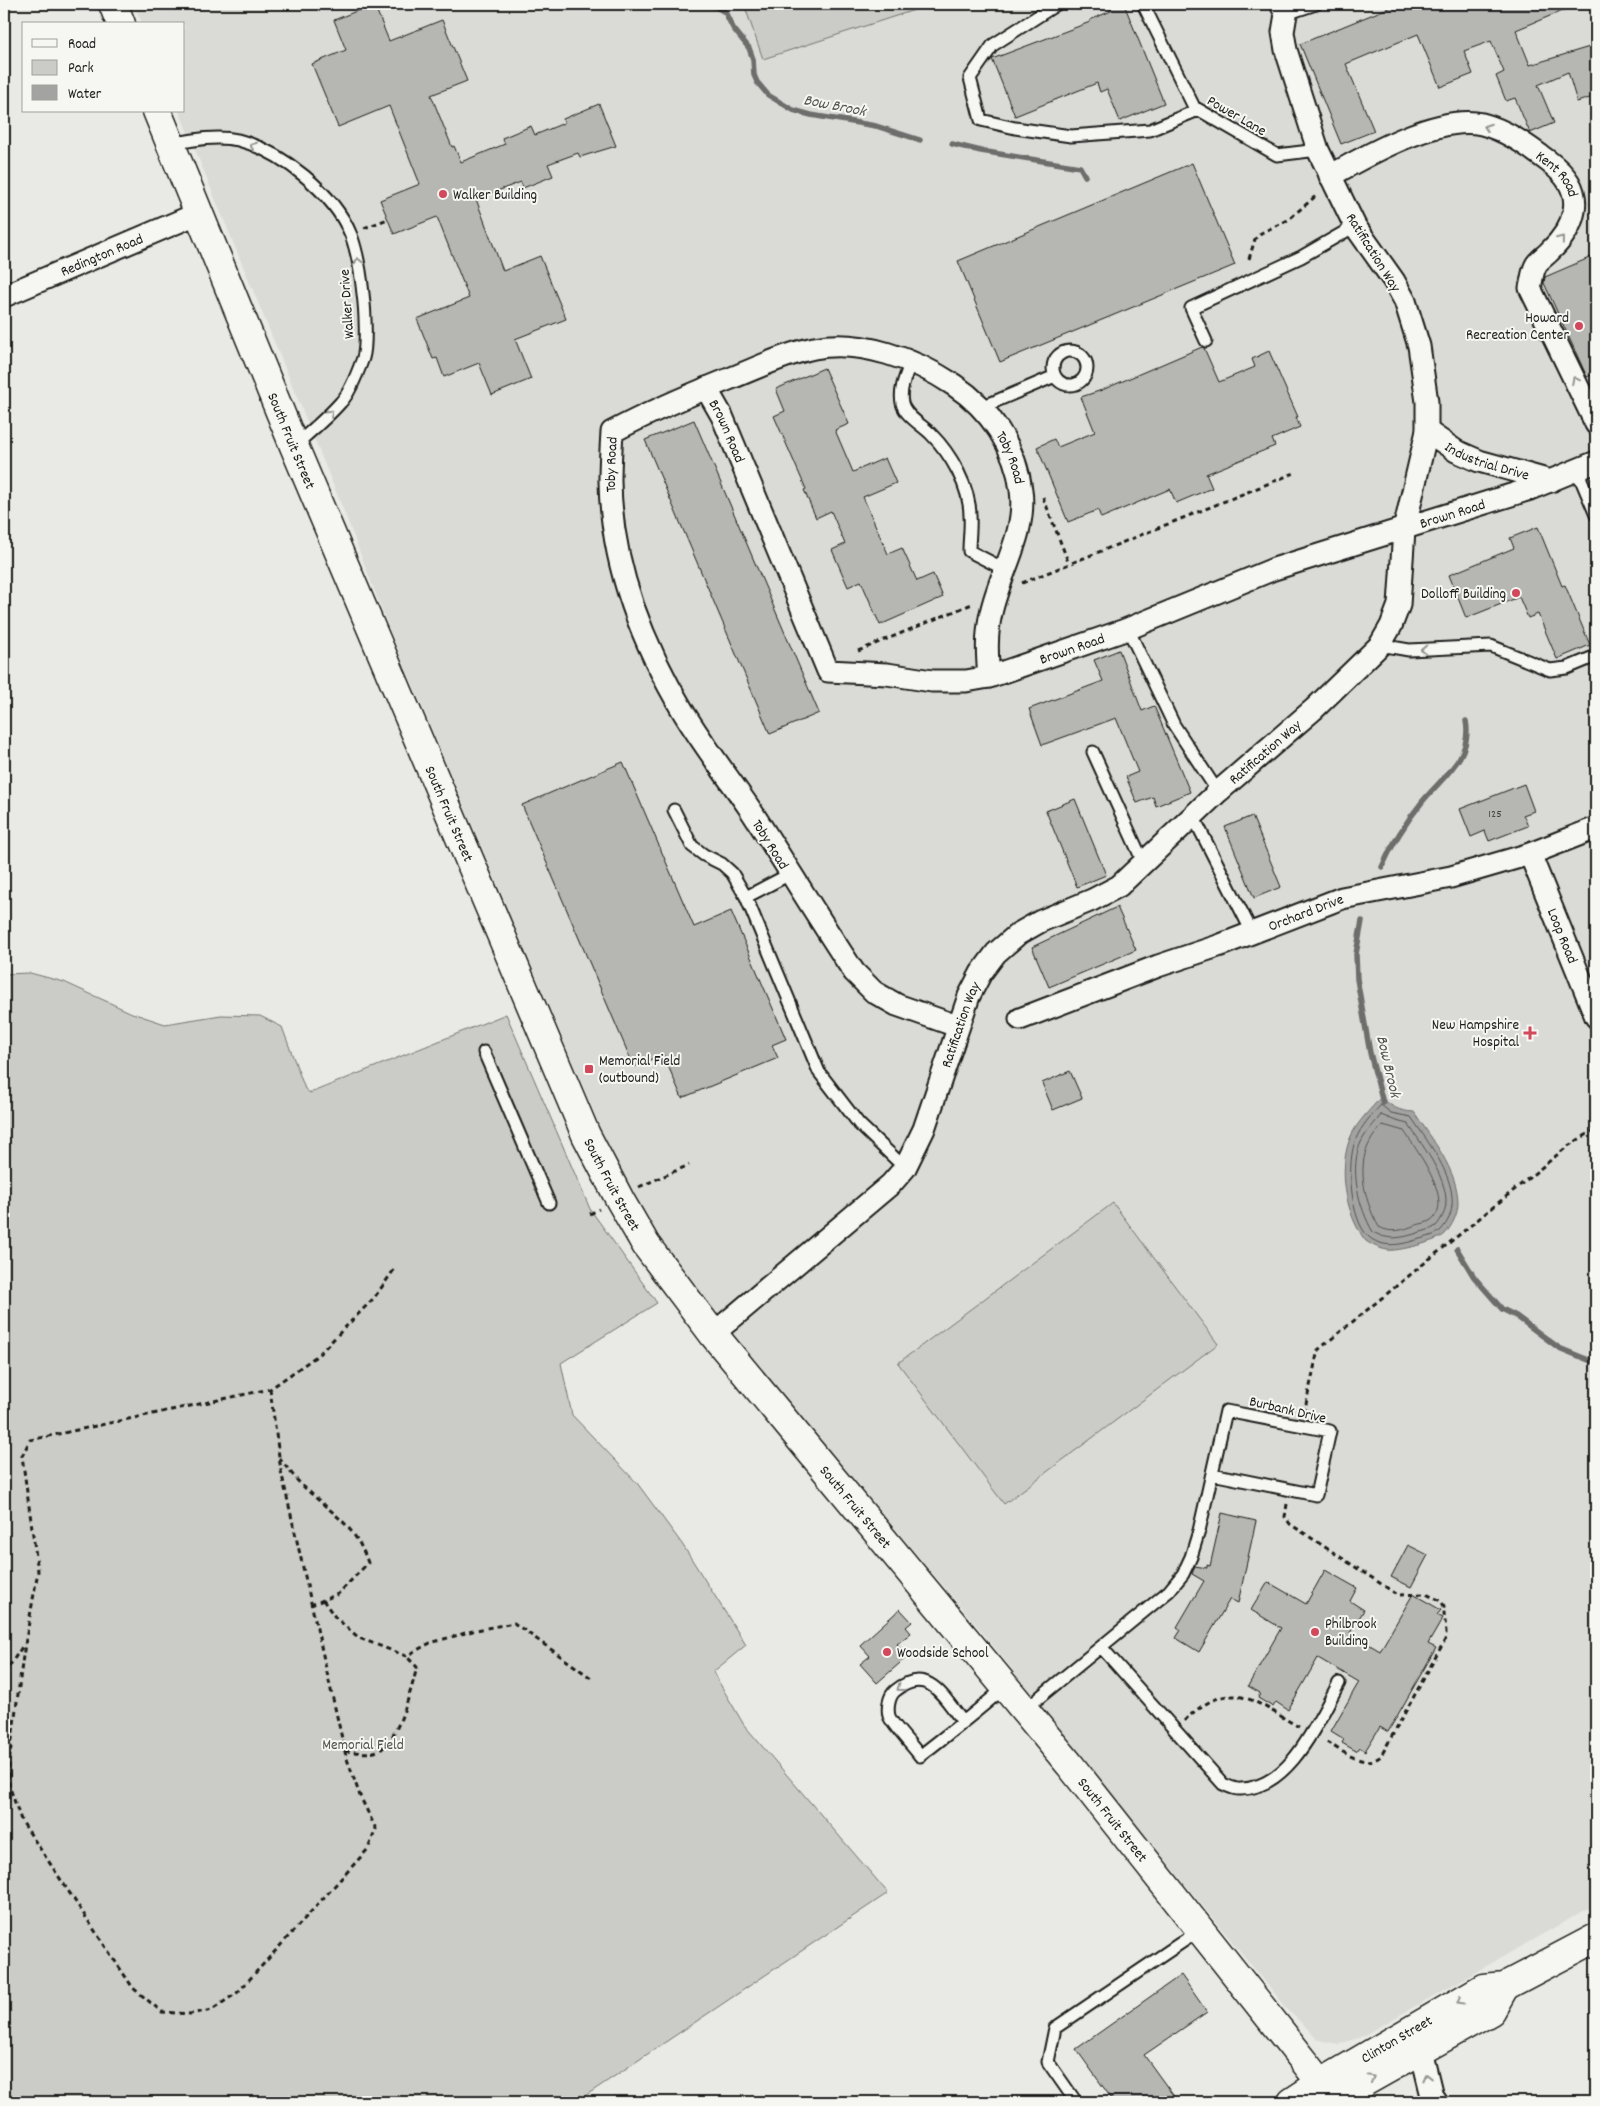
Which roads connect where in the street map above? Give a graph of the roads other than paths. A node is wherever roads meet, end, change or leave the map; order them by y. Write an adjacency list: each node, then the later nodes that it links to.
1 (113, 4): 6 (street)
2 (1057, 4): 7 (lane)
3 (1143, 4): 7 (lane, Power Lane)
4 (1316, 4): 5 (lane)
5 (1284, 9): 10 (street, Ratification Way)
6 (120, 22)
7 (1198, 110): 10 (lane, Power Lane)
8 (157, 112): 9 (street, South Fruit Street)
9 (171, 144): 12 (street, South Fruit Street); 22 (lane, Walker Drive, one-way to 9)
10 (1318, 150): 11 (street, Ratification Way)
11 (1330, 176): 13 (street, Ratification Way); 20 (street, Kent Road, one-way to 11)
12 (199, 213): 14 (street, Redington Road); 22 (street, South Fruit Street)
13 (1355, 226): 15 (lane); 21 (street, Ratification Way)
14 (4, 296)
15 (1206, 341)
16 (911, 362): 18 (street, Toby Road); 19 (street, Toby Road); 27 (lane)
17 (1055, 376): 19 (lane)
18 (706, 388): 31 (street, Brown Road); 39 (street, Toby Road)
19 (982, 407): 27 (street, Toby Road)
20 (1596, 424)
21 (1427, 431): 24 (street, Industrial Drive); 26 (street, Ratification Way)
22 (294, 446): 48 (street, South Fruit Street)
23 (1587, 466): 24 (street, Brown Road); 25 (lane)
24 (1552, 481): 26 (street, Brown Road)
25 (1596, 515)
26 (1404, 530): 28 (street, Brown Road); 29 (street, Ratification Way)
27 (1011, 578): 31 (street, Toby Road)
28 (1128, 629): 31 (street, Brown Road); 33 (lane)
29 (1380, 645): 30 (lane, one-way to 29); 33 (street, Ratification Way)
30 (1596, 656)
31 (989, 677)
32 (1093, 752): 38 (lane)
33 (1218, 792): 35 (street, Ratification Way)
34 (674, 810): 40 (lane)
35 (1193, 816): 38 (street, Ratification Way); 41 (lane)
36 (1596, 828): 37 (street, Orchard Drive)
37 (1530, 854): 41 (street, Orchard Drive); 42 (street, Loop Road)
38 (1144, 864): 44 (street, Ratification Way)
39 (790, 874): 40 (lane); 44 (street, Toby Road)
40 (746, 897): 46 (lane)
41 (1252, 932): 43 (street, Orchard Drive)
42 (1596, 1016)
43 (1020, 1018)
44 (957, 1026): 46 (street, Ratification Way)
45 (484, 1052): 47 (lane)
46 (905, 1168): 48 (street, Ratification Way)
47 (549, 1203)
48 (713, 1334): 52 (street, South Fruit Street)
49 (1212, 1474): 49 (lane, Burbank Drive); 50 (lane, Burbank Drive)
50 (1102, 1648): 51 (lane); 53 (lane, Burbank Drive)
51 (1339, 1683)
52 (1005, 1687): 53 (street, South Fruit Street); 54 (lane)
53 (1024, 1710): 55 (street, South Fruit Street)
54 (963, 1722): 54 (lane, one-way to 54)
55 (1200, 1930): 59 (street, South Fruit Street); 60 (lane)
56 (1596, 1938): 57 (street, Clinton Street)
57 (1505, 1986): 58 (street, Clinton Street); 59 (street, Clinton Street, one-way to 59)
58 (1421, 2051): 59 (street, Clinton Street, one-way to 58); 62 (street, one-way to 58)
59 (1328, 2094): 61 (street, Clinton Street)
60 (1076, 2102)
61 (1292, 2102)
62 (1436, 2102)

